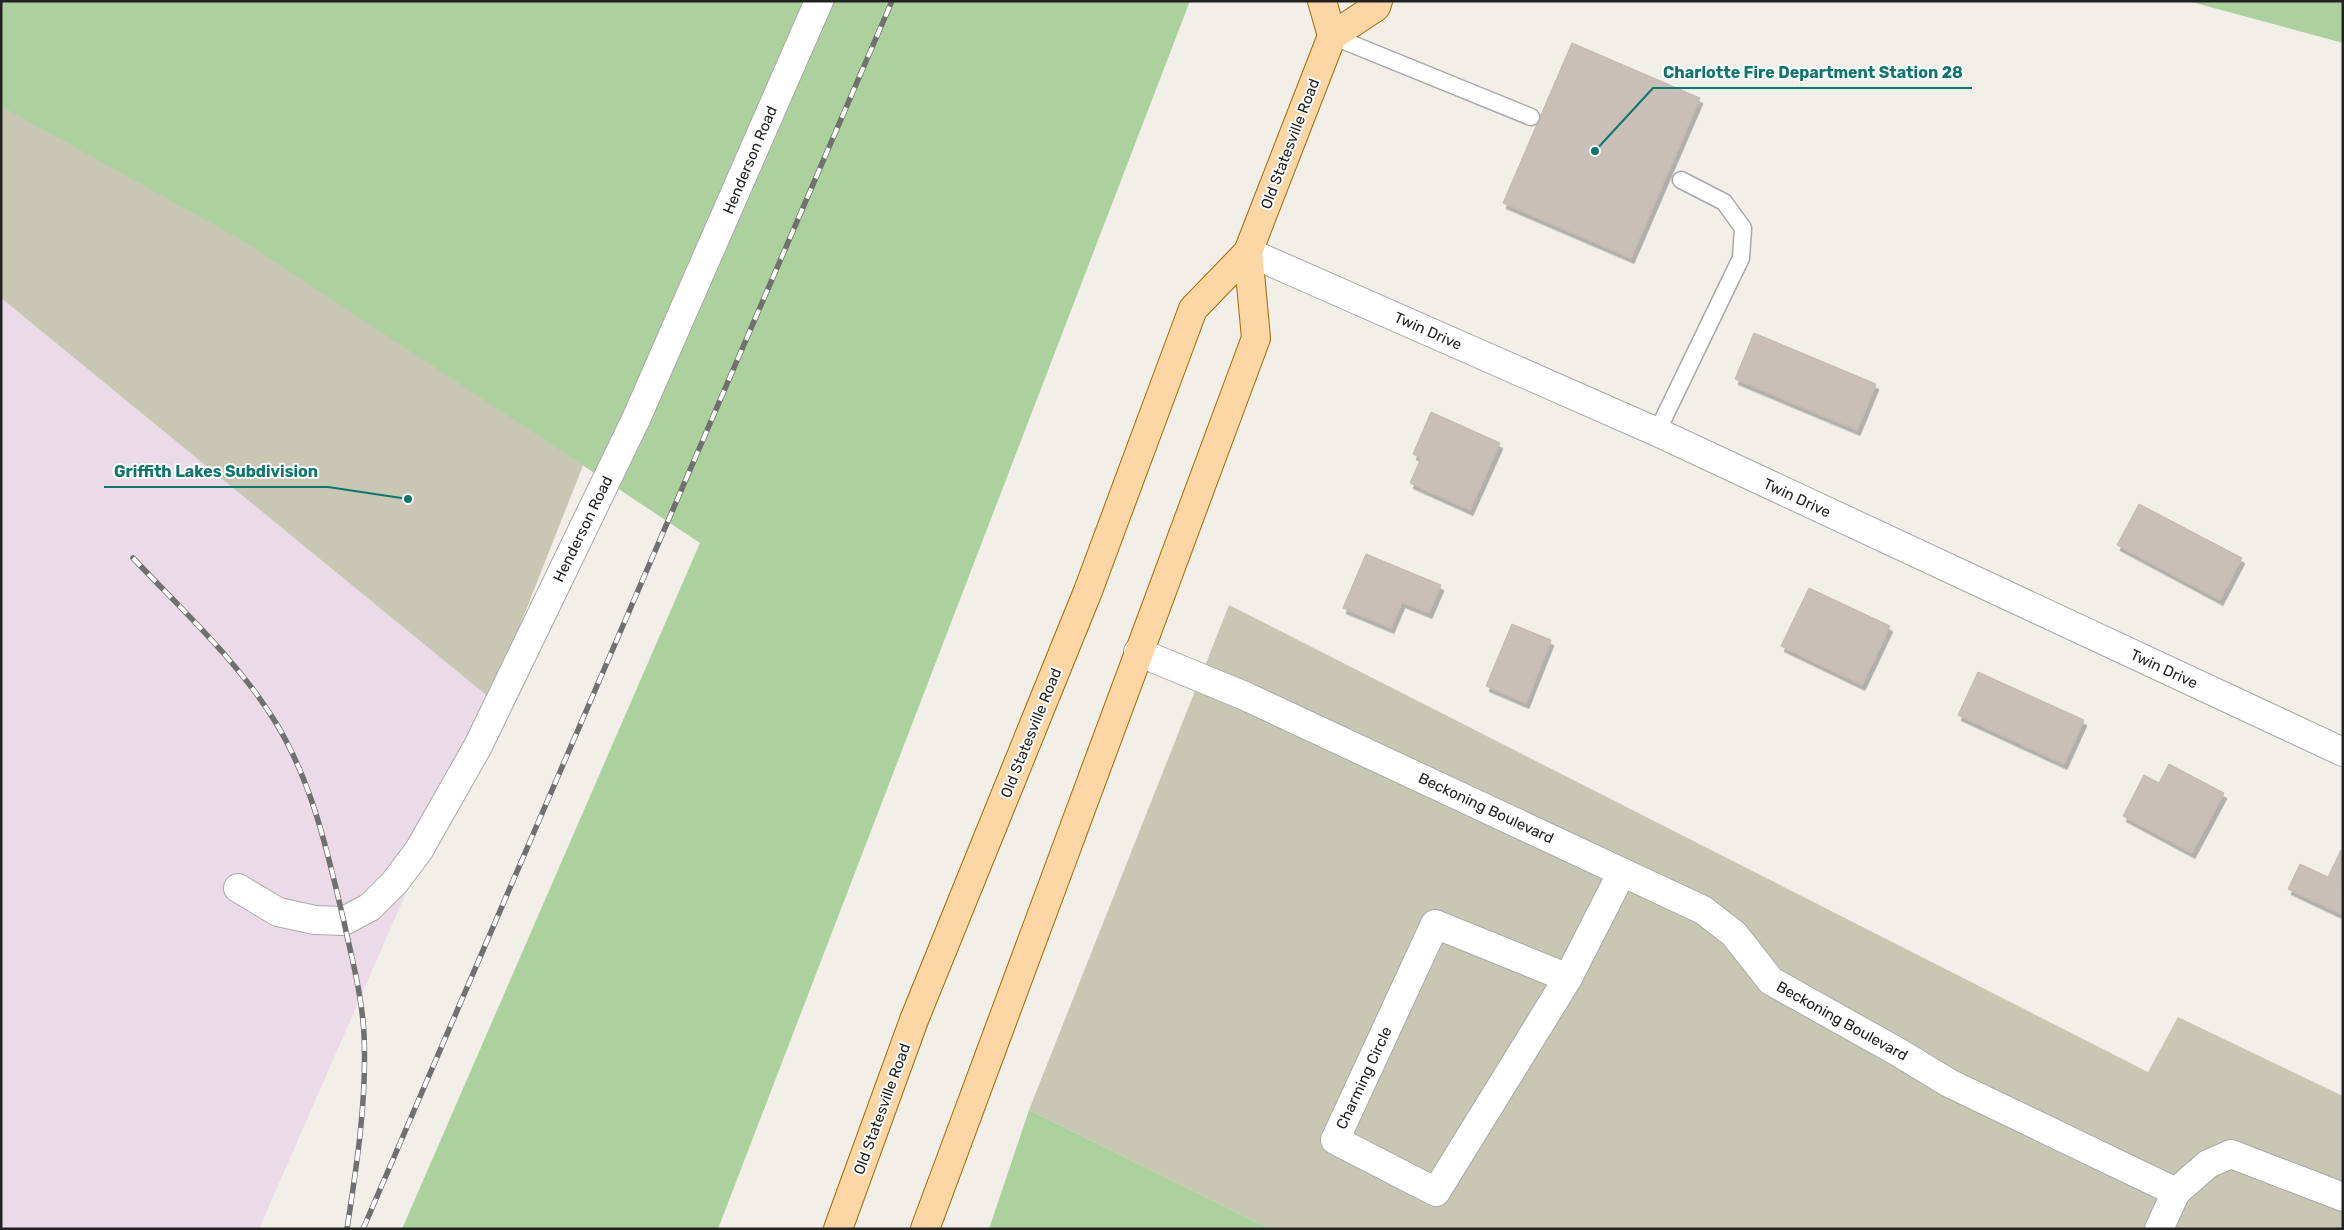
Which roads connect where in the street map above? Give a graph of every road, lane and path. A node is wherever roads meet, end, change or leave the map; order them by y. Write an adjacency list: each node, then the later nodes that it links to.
1 (820, 1): 12 (street, Henderson Road)
2 (1322, 1): 4 (main road)
3 (1378, 1): 4 (main road)
4 (1332, 36): 5 (lane); 7 (main road, Old Statesville Road)
5 (1531, 117)
6 (1681, 180): 8 (lane)
7 (1248, 252): 8 (street, Twin Drive); 9 (main road, Old Statesville Road); 16 (main road, Old Statesville Road)
8 (1657, 432): 10 (street, Twin Drive)
9 (1138, 652): 11 (street, Beckoning Boulevard); 17 (main road, Old Statesville Road)
10 (2343, 752)
11 (1622, 872): 13 (street, Charming Circle); 14 (street, Beckoning Boulevard)
12 (238, 888)
13 (1568, 978): 13 (street, Charming Circle)
14 (2176, 1192): 15 (street); 18 (street)
15 (2343, 1196)
16 (838, 1229)
17 (925, 1229)
18 (2159, 1229)

